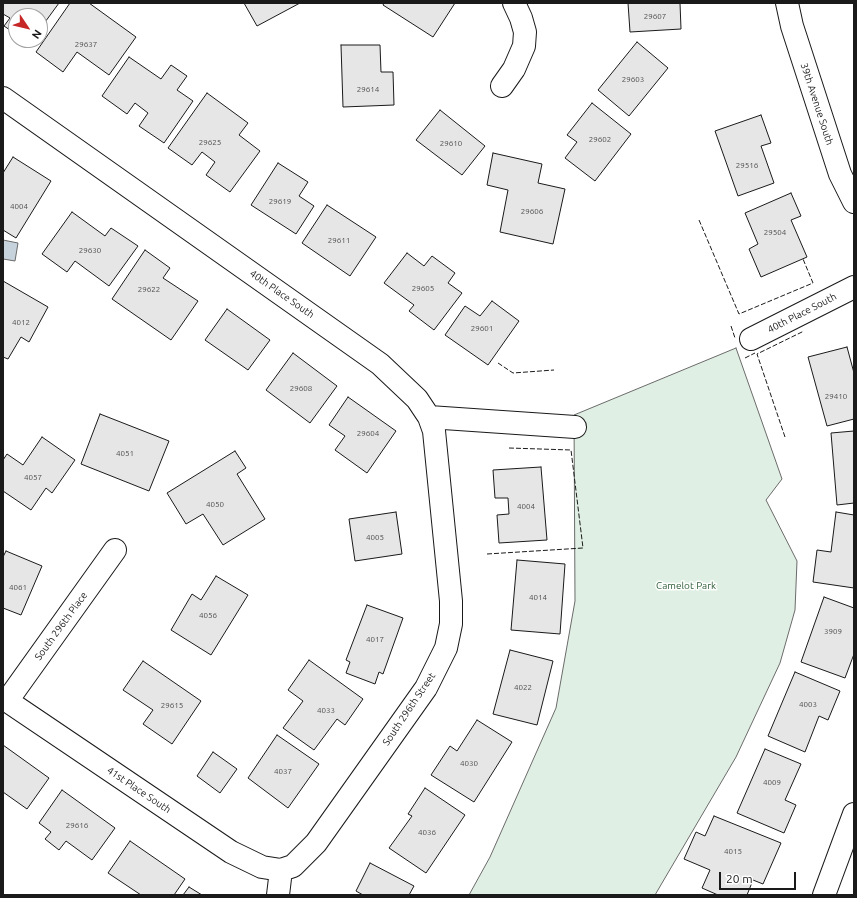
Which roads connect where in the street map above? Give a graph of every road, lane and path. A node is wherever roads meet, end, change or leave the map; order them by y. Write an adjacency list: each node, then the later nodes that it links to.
1 (514, 3): 3 (street)
2 (787, 3): 5 (street, 39th Avenue South)
3 (502, 86)
4 (3, 98): 8 (street, 40th Place South)
5 (854, 202)
6 (854, 287): 7 (street, 40th Place South)
7 (751, 339)
8 (429, 417): 9 (street); 13 (street, South 296th Street)
9 (575, 427)
10 (116, 550): 11 (street, South 296th Place)
11 (5, 699): 13 (street, 41st Place South)
12 (854, 814): 15 (street)
13 (281, 870): 14 (street)
14 (278, 895)
15 (824, 895)

